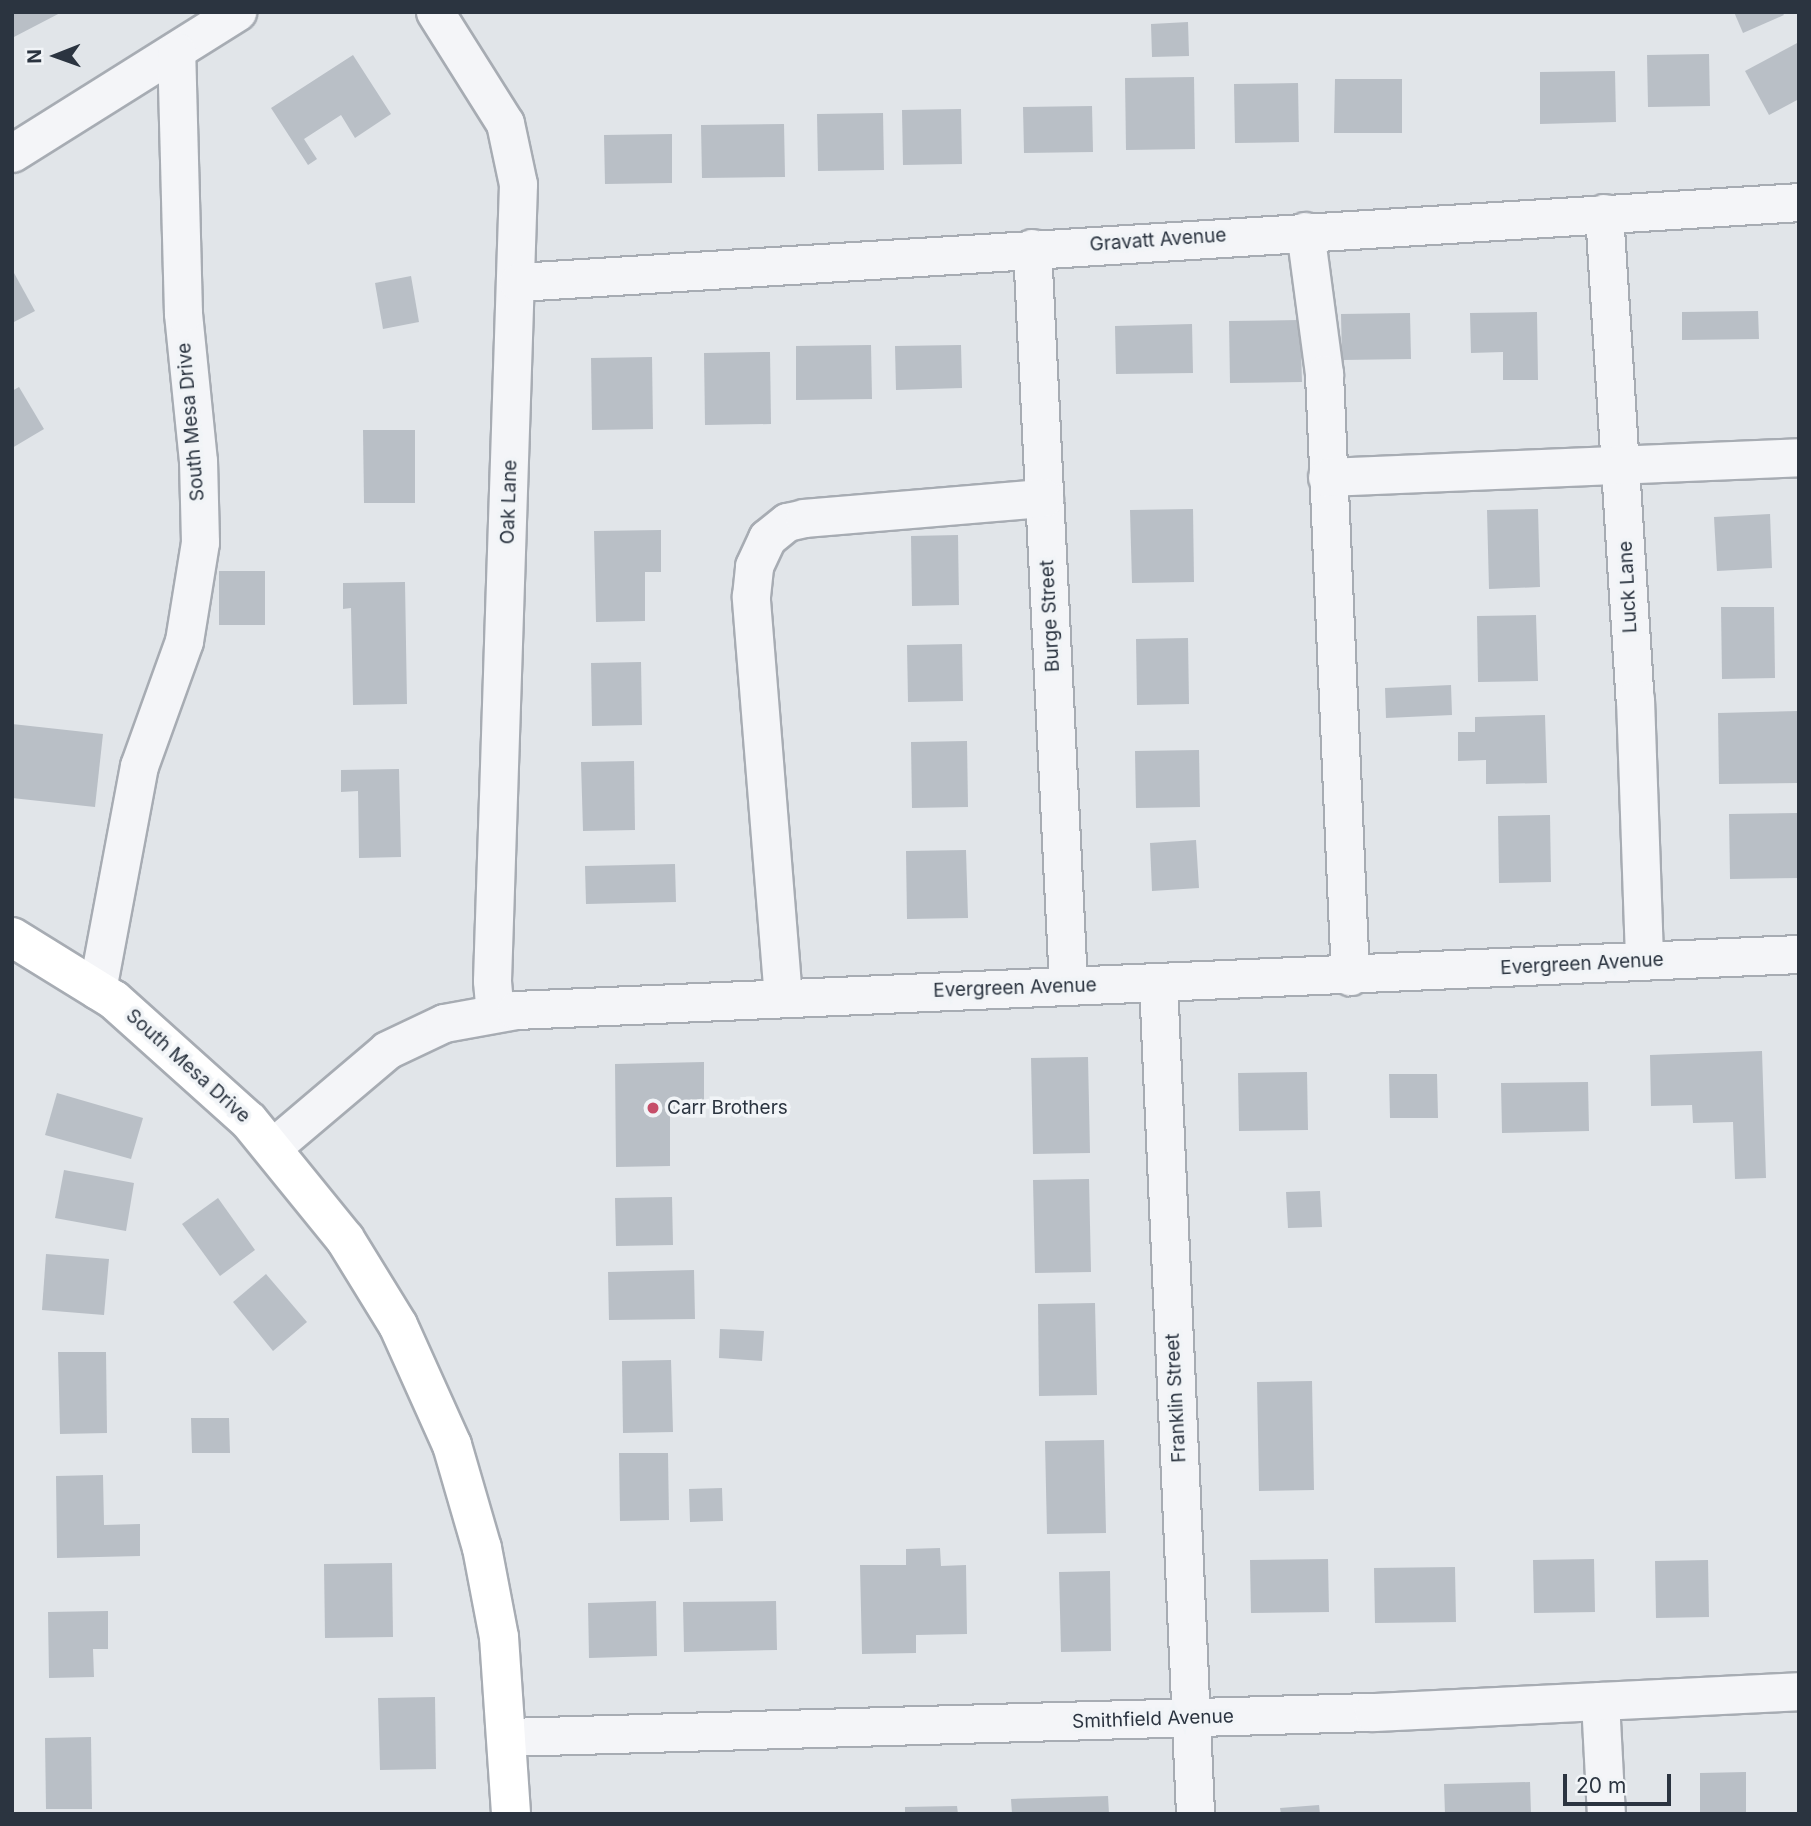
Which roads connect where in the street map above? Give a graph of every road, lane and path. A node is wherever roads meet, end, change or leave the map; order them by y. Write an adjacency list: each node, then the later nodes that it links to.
1 (237, 12): 3 (street)
2 (435, 12): 9 (street, Oak Lane)
3 (176, 51): 4 (street); 20 (street, South Mesa Drive)
4 (12, 153)
5 (1799, 202): 6 (street, Gravatt Avenue)
6 (1604, 213): 7 (street, Gravatt Avenue); 11 (street, Luck Lane)
7 (1305, 230): 8 (street, Gravatt Avenue); 12 (street)
8 (1032, 248): 9 (street, Gravatt Avenue); 13 (street, Burge Street)
9 (517, 282): 22 (street, Oak Lane)
10 (1799, 457): 11 (street)
11 (1620, 461): 12 (street); 16 (street, Luck Lane)
12 (1327, 477): 17 (street)
13 (1044, 498): 19 (street, Burge Street); 21 (street)
14 (16, 949): 20 (main road, South Mesa Drive)
15 (1799, 954): 16 (street, Evergreen Avenue)
16 (1644, 961): 17 (street, Evergreen Avenue)
17 (1350, 976): 18 (street, Evergreen Avenue)
18 (1158, 982): 19 (street, Evergreen Avenue); 26 (street, Franklin Street)
19 (1068, 985): 21 (street, Evergreen Avenue)
20 (97, 990): 23 (main road, South Mesa Drive)
21 (783, 998): 22 (street, Evergreen Avenue)
22 (495, 1013): 23 (street, Evergreen Avenue)
23 (274, 1146): 27 (main road, South Mesa Drive)
24 (1799, 1691): 25 (street, Smithfield Avenue)
25 (1600, 1701): 26 (street, Smithfield Avenue); 30 (street)
26 (1191, 1718): 27 (street, Smithfield Avenue); 29 (street, Franklin Street)
27 (508, 1737): 28 (main road, South Mesa Drive)
28 (511, 1814)
29 (1195, 1814)
30 (1606, 1814)

